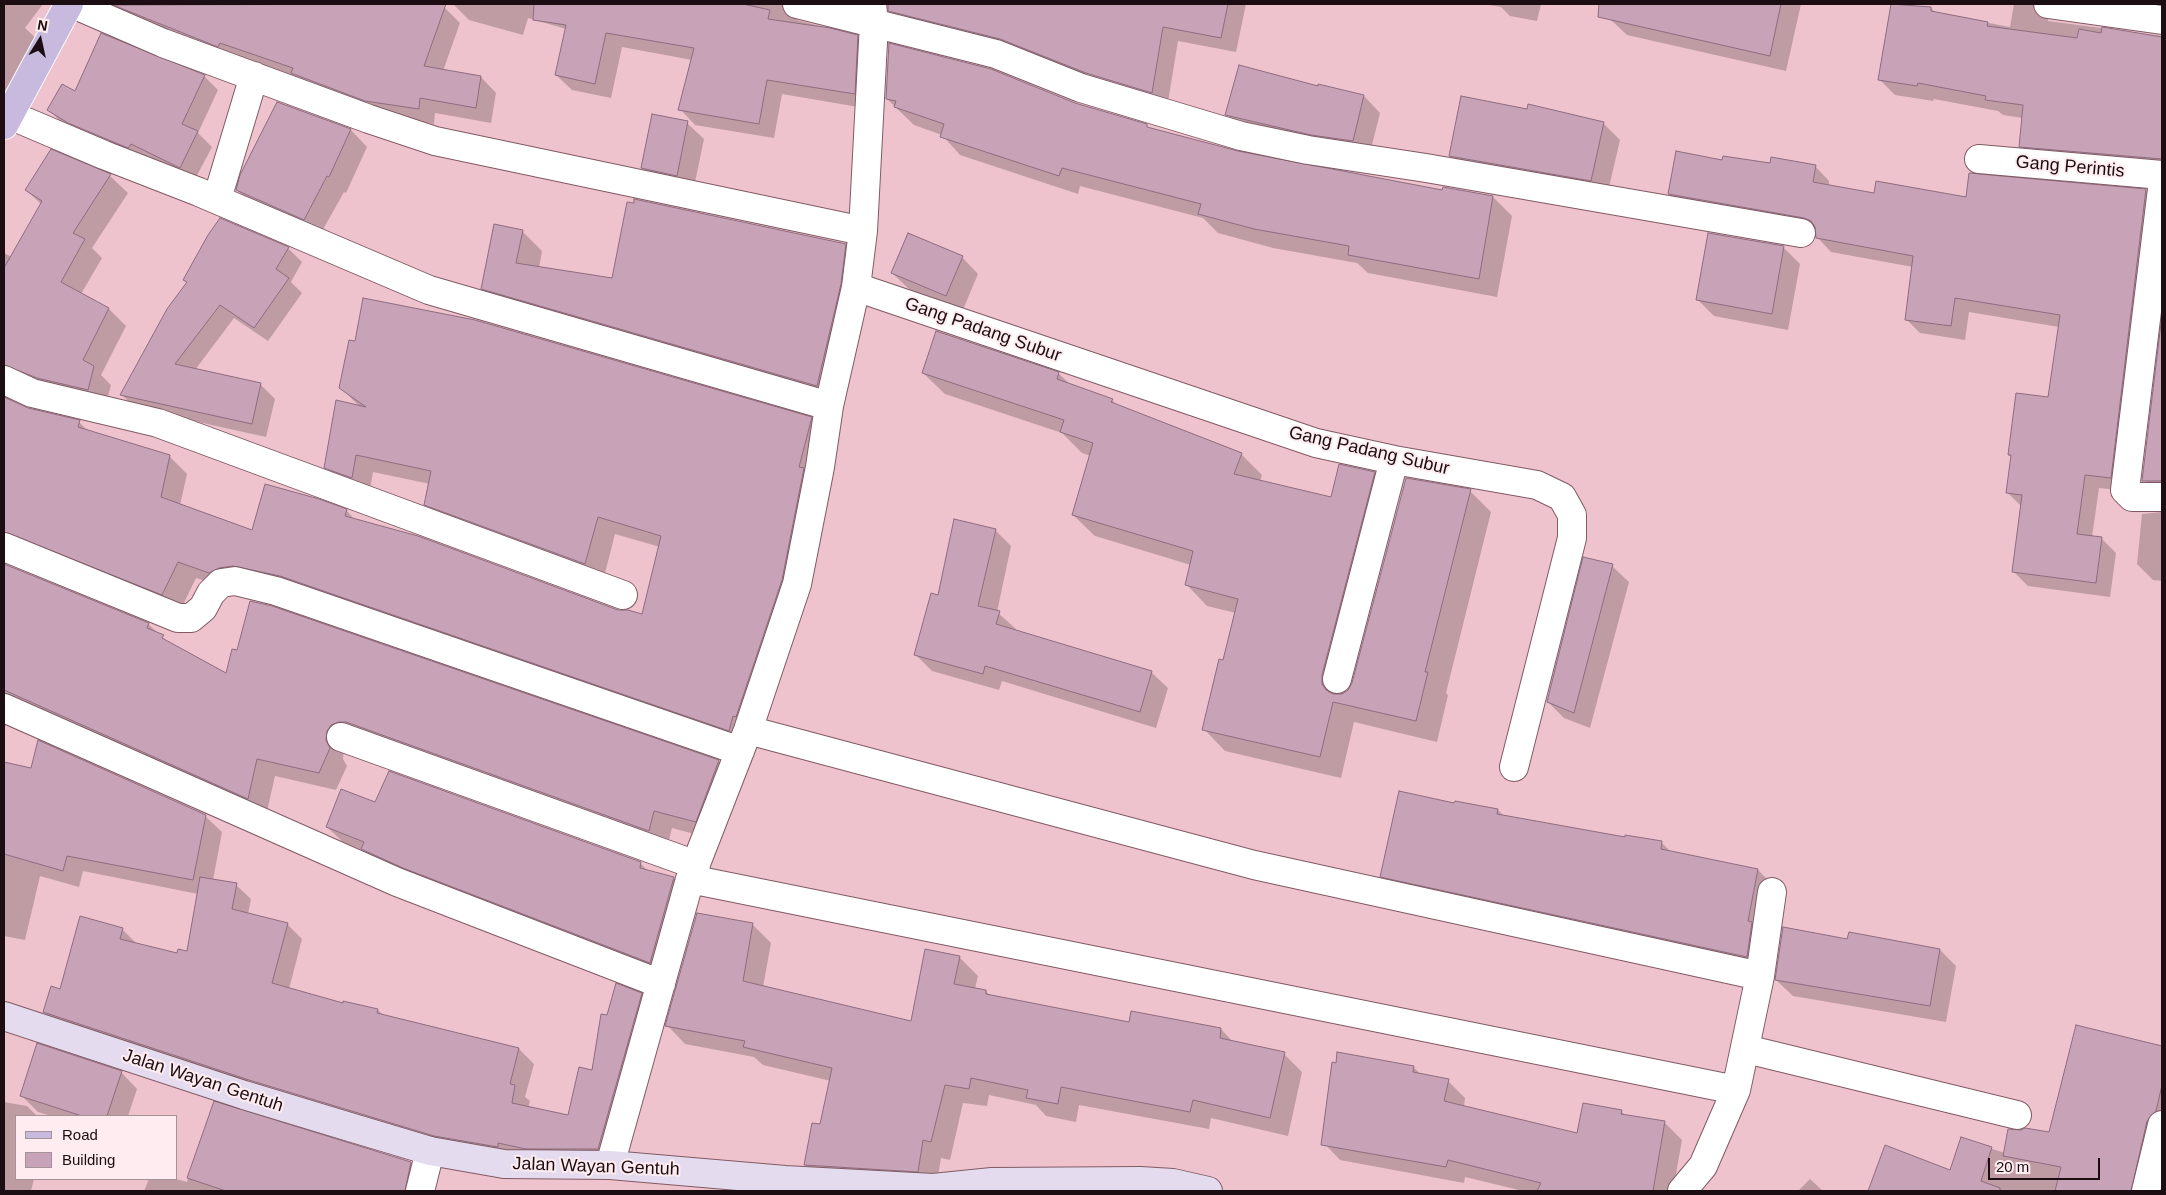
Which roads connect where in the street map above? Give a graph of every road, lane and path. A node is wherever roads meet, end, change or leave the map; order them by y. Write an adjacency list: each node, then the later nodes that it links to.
1 (69, 4): 8 (main road)
2 (73, 4): 7 (street)
3 (797, 4): 5 (street)
4 (2048, 4): 6 (street)
5 (873, 13): 13 (street); 14 (street)
6 (2162, 20)
7 (254, 76): 12 (street); 13 (street)
8 (7, 120): 12 (street)
9 (1979, 159): 10 (street, Gang Perintis)
10 (2162, 175)
11 (2162, 189): 19 (street)
12 (217, 199): 17 (street)
13 (863, 231): 15 (street)
14 (1801, 233)
15 (856, 287): 17 (street); 18 (street, Gang Padang Subur)
16 (4, 380): 21 (street)
17 (829, 406): 25 (street)
18 (1394, 460): 22 (street); 26 (street, Gang Padang Subur)
19 (2162, 497)
20 (4, 547): 25 (street)
21 (623, 595)
22 (1337, 679)
23 (4, 708): 30 (street)
24 (341, 737): 27 (street)
25 (744, 741): 27 (street); 29 (street)
26 (1514, 767)
27 (693, 872): 30 (street); 33 (street)
28 (1772, 892): 29 (street)
29 (1760, 976): 32 (street)
30 (661, 984): 37 (street)
31 (4, 1016): 36 (street, Jalan Wayan Gentuh)
32 (1746, 1049): 33 (street); 34 (street)
33 (1736, 1090): 41 (street)
34 (2017, 1115)
35 (2162, 1125): 42 (street)
36 (430, 1151): 37 (street, Jalan Wayan Gentuh); 39 (street)
37 (610, 1165): 38 (street, Jalan Wayan Gentuh)
38 (783, 1186): 40 (street, Jalan Wayan Gentuh)
39 (420, 1191)
40 (1208, 1191)
41 (1682, 1191)
42 (2146, 1191)

